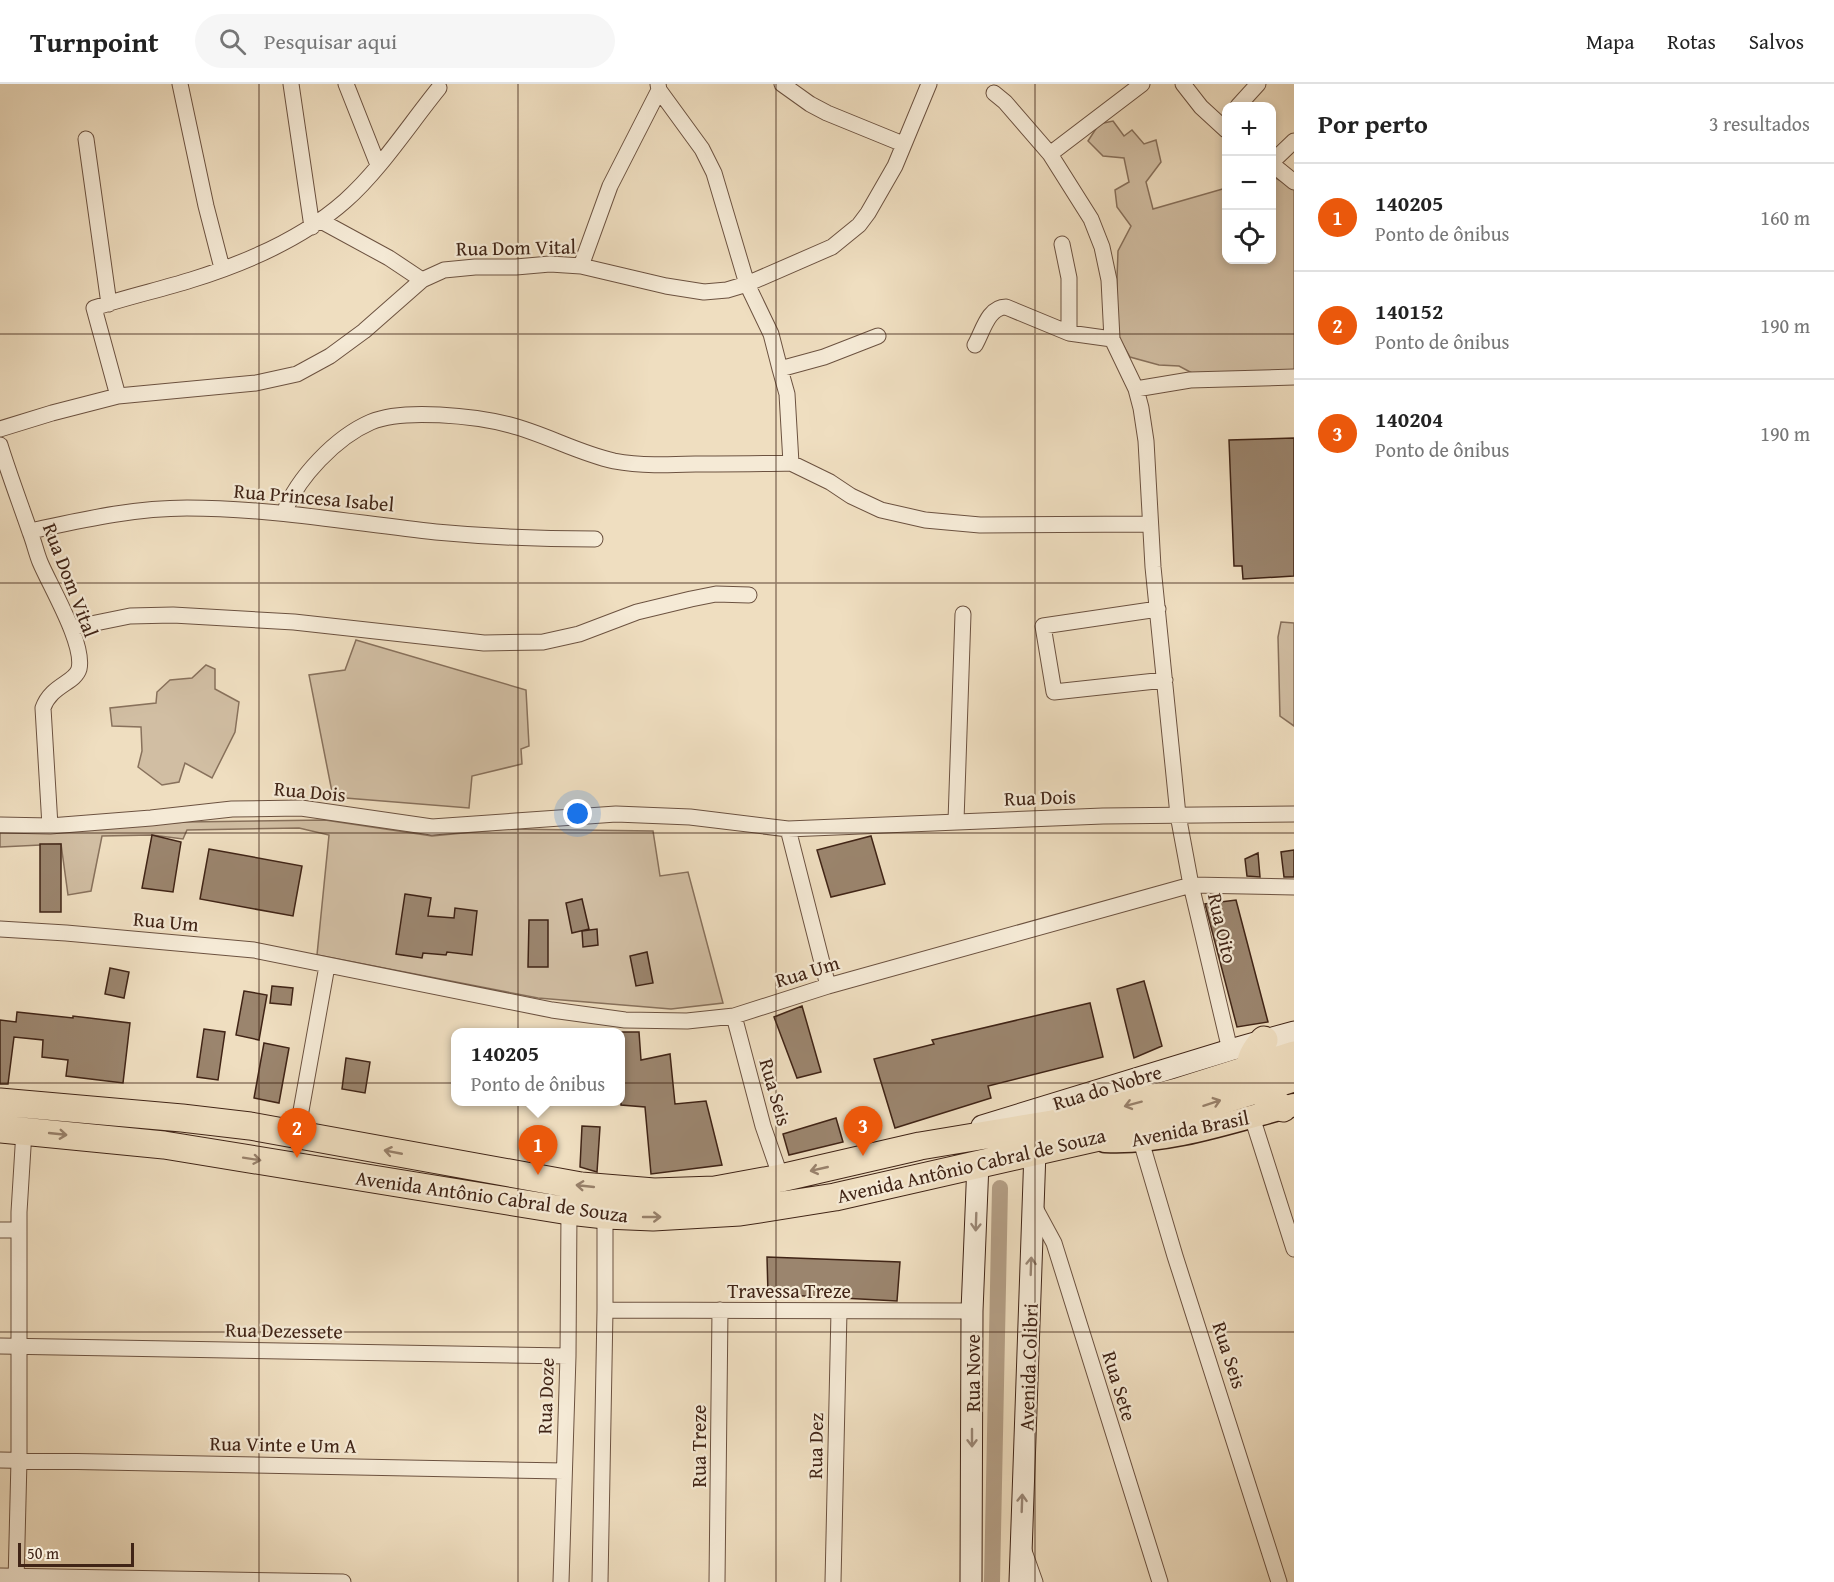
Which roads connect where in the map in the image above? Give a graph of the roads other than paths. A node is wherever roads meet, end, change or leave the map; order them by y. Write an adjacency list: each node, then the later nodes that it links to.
1 (180, 84): 25 (street)
2 (291, 84): 22 (street)
3 (346, 84): 19 (street)
4 (783, 84): 16 (street)
5 (929, 84): 16 (street, Rua Dom Vital)
6 (1142, 84): 17 (street)
7 (1183, 84): 13 (street)
8 (1258, 84): 12 (street)
9 (658, 87): 24 (street); 27 (street)
10 (439, 88): 19 (street)
11 (994, 93): 17 (street)
12 (1242, 102)
13 (1222, 123)
14 (86, 139): 28 (street)
15 (1294, 141): 18 (street)
16 (903, 144): 27 (street, Rua Dom Vital)
17 (1050, 154): 31 (street)
18 (1276, 159)
19 (378, 165): 22 (street)
20 (1276, 166): 21 (street)
21 (1294, 182)
22 (316, 224): 25 (street); 26 (street)
23 (1062, 244): 29 (street)
24 (580, 266): 26 (street, Rua Dom Vital); 27 (street, Rua Dom Vital)
25 (222, 268): 28 (street)
26 (422, 280): 36 (street, Rua Dom Vital)
27 (747, 284): 33 (street)
28 (109, 304): 36 (street)
29 (1069, 333): 31 (street); 32 (street)
30 (878, 336): 33 (street)
31 (1112, 339): 35 (street, Rua Oito)
32 (975, 345)
33 (780, 369): 39 (street)
34 (1294, 377): 35 (street)
35 (1136, 389): 43 (street, Rua Oito)
36 (118, 396): 37 (street, Rua Dom Vital)
37 (0, 429)
38 (0, 445): 40 (street, Rua Dom Vital)
39 (791, 463): 42 (street); 43 (street)
40 (14, 491): 41 (street); 44 (street, Rua Dom Vital)
41 (0, 498)
42 (284, 513): 44 (street, Rua Princesa Isabel); 45 (street, Rua Princesa Isabel)
43 (1149, 524): 47 (street, Rua Oito)
44 (30, 531): 49 (street, Rua Dom Vital)
45 (595, 539)
46 (749, 595): 49 (street)
47 (1158, 609): 50 (street, Rua Oito); 50 (street)
48 (963, 614): 53 (street)
49 (71, 627): 55 (street, Rua Dom Vital)
50 (1165, 680): 52 (street, Rua Oito)
51 (1294, 814): 52 (street, Rua Dois)
52 (1178, 815): 53 (street, Rua Dois); 57 (street, Rua Oito)
53 (957, 821): 56 (street, Rua Dois)
54 (0, 825): 55 (street, Rua Dois)
55 (50, 826): 56 (street, Rua Dois)
56 (788, 829): 61 (street)
57 (1191, 885): 58 (street, Rua Um); 61 (street, Rua Um); 65 (street, Rua Oito)
58 (1294, 887)
59 (0, 929): 60 (street, Rua Um)
60 (327, 966): 62 (street, Rua Um); 73 (street)
61 (828, 986): 62 (street, Rua Um)
62 (734, 1016): 79 (street, Rua Seis)
63 (1294, 1032): 64 (street, Rua do Nobre)
64 (1264, 1040): 65 (street, Rua do Nobre); 67 (highway)
65 (1230, 1050): 76 (street, Rua do Nobre)
66 (1294, 1055): 67 (highway, Avenida Antônio Cabral de Souza)
67 (1253, 1078): 68 (highway, Avenida Antônio Cabral de Souza); 70 (highway); 74 (highway, Avenida Antônio Cabral de Souza, one-way to 67); 76 (highway, Avenida Antônio Cabral de Souza, one-way to 76)
68 (1294, 1078)
69 (0, 1102): 73 (highway, Avenida Antônio Cabral de Souza)
70 (1288, 1106): 71 (main road, Avenida Brasil)
71 (1252, 1118): 75 (main road, Avenida Brasil); 85 (street)
72 (12, 1130): 81 (highway, Avenida Antônio Cabral de Souza, one-way to 81); 84 (street)
73 (297, 1133): 79 (highway, Avenida Antônio Cabral de Souza, one-way to 73)
74 (1085, 1140): 75 (main road, Avenida Brasil); 77 (highway, Avenida Antônio Cabral de Souza)
75 (1141, 1141): 108 (street, Rua Seis)
76 (920, 1146): 79 (highway, Avenida Antônio Cabral de Souza, one-way to 79)
77 (1035, 1151): 78 (highway, Avenida Antônio Cabral de Souza); 80 (street, Avenida Colibri)
78 (978, 1163): 82 (highway, Avenida Antônio Cabral de Souza, one-way to 78); 89 (street, Rua Nove, one-way to 89)
79 (781, 1178)
80 (1034, 1206): 96 (street, Avenida Colibri, one-way to 80); 107 (street, Rua Sete)
81 (568, 1211): 82 (highway, Avenida Antônio Cabral de Souza); 92 (street, Rua Doze)
82 (605, 1215): 86 (street)
83 (0, 1230): 84 (street)
84 (19, 1230): 91 (street)
85 (1294, 1249)
86 (605, 1310): 87 (street, Travessa Treze); 101 (street)
87 (720, 1310): 88 (street, Travessa Treze); 102 (street, Rua Treze)
88 (839, 1311): 89 (street, Travessa Treze); 103 (street, Rua Dez)
89 (972, 1311): 104 (street, Rua Nove, one-way to 104)
90 (0, 1346): 91 (street, Rua Dezessete)
91 (19, 1346): 92 (street, Rua Dezessete); 94 (street)
92 (568, 1356): 95 (street, Rua Doze)
93 (0, 1460): 94 (street, Rua Vinte e Um A)
94 (19, 1460): 95 (street, Rua Vinte e Um A); 98 (street)
95 (564, 1471): 100 (street, Rua Doze)
96 (1021, 1541): 105 (street, Avenida Colibri); 106 (street)
97 (0, 1576): 98 (street)
98 (16, 1579): 99 (street)
99 (343, 1582)
100 (561, 1582)
101 (600, 1582)
102 (717, 1582)
103 (833, 1582)
104 (971, 1582)
105 (1020, 1582)
106 (1035, 1582)
107 (1160, 1582)
108 (1279, 1582)

